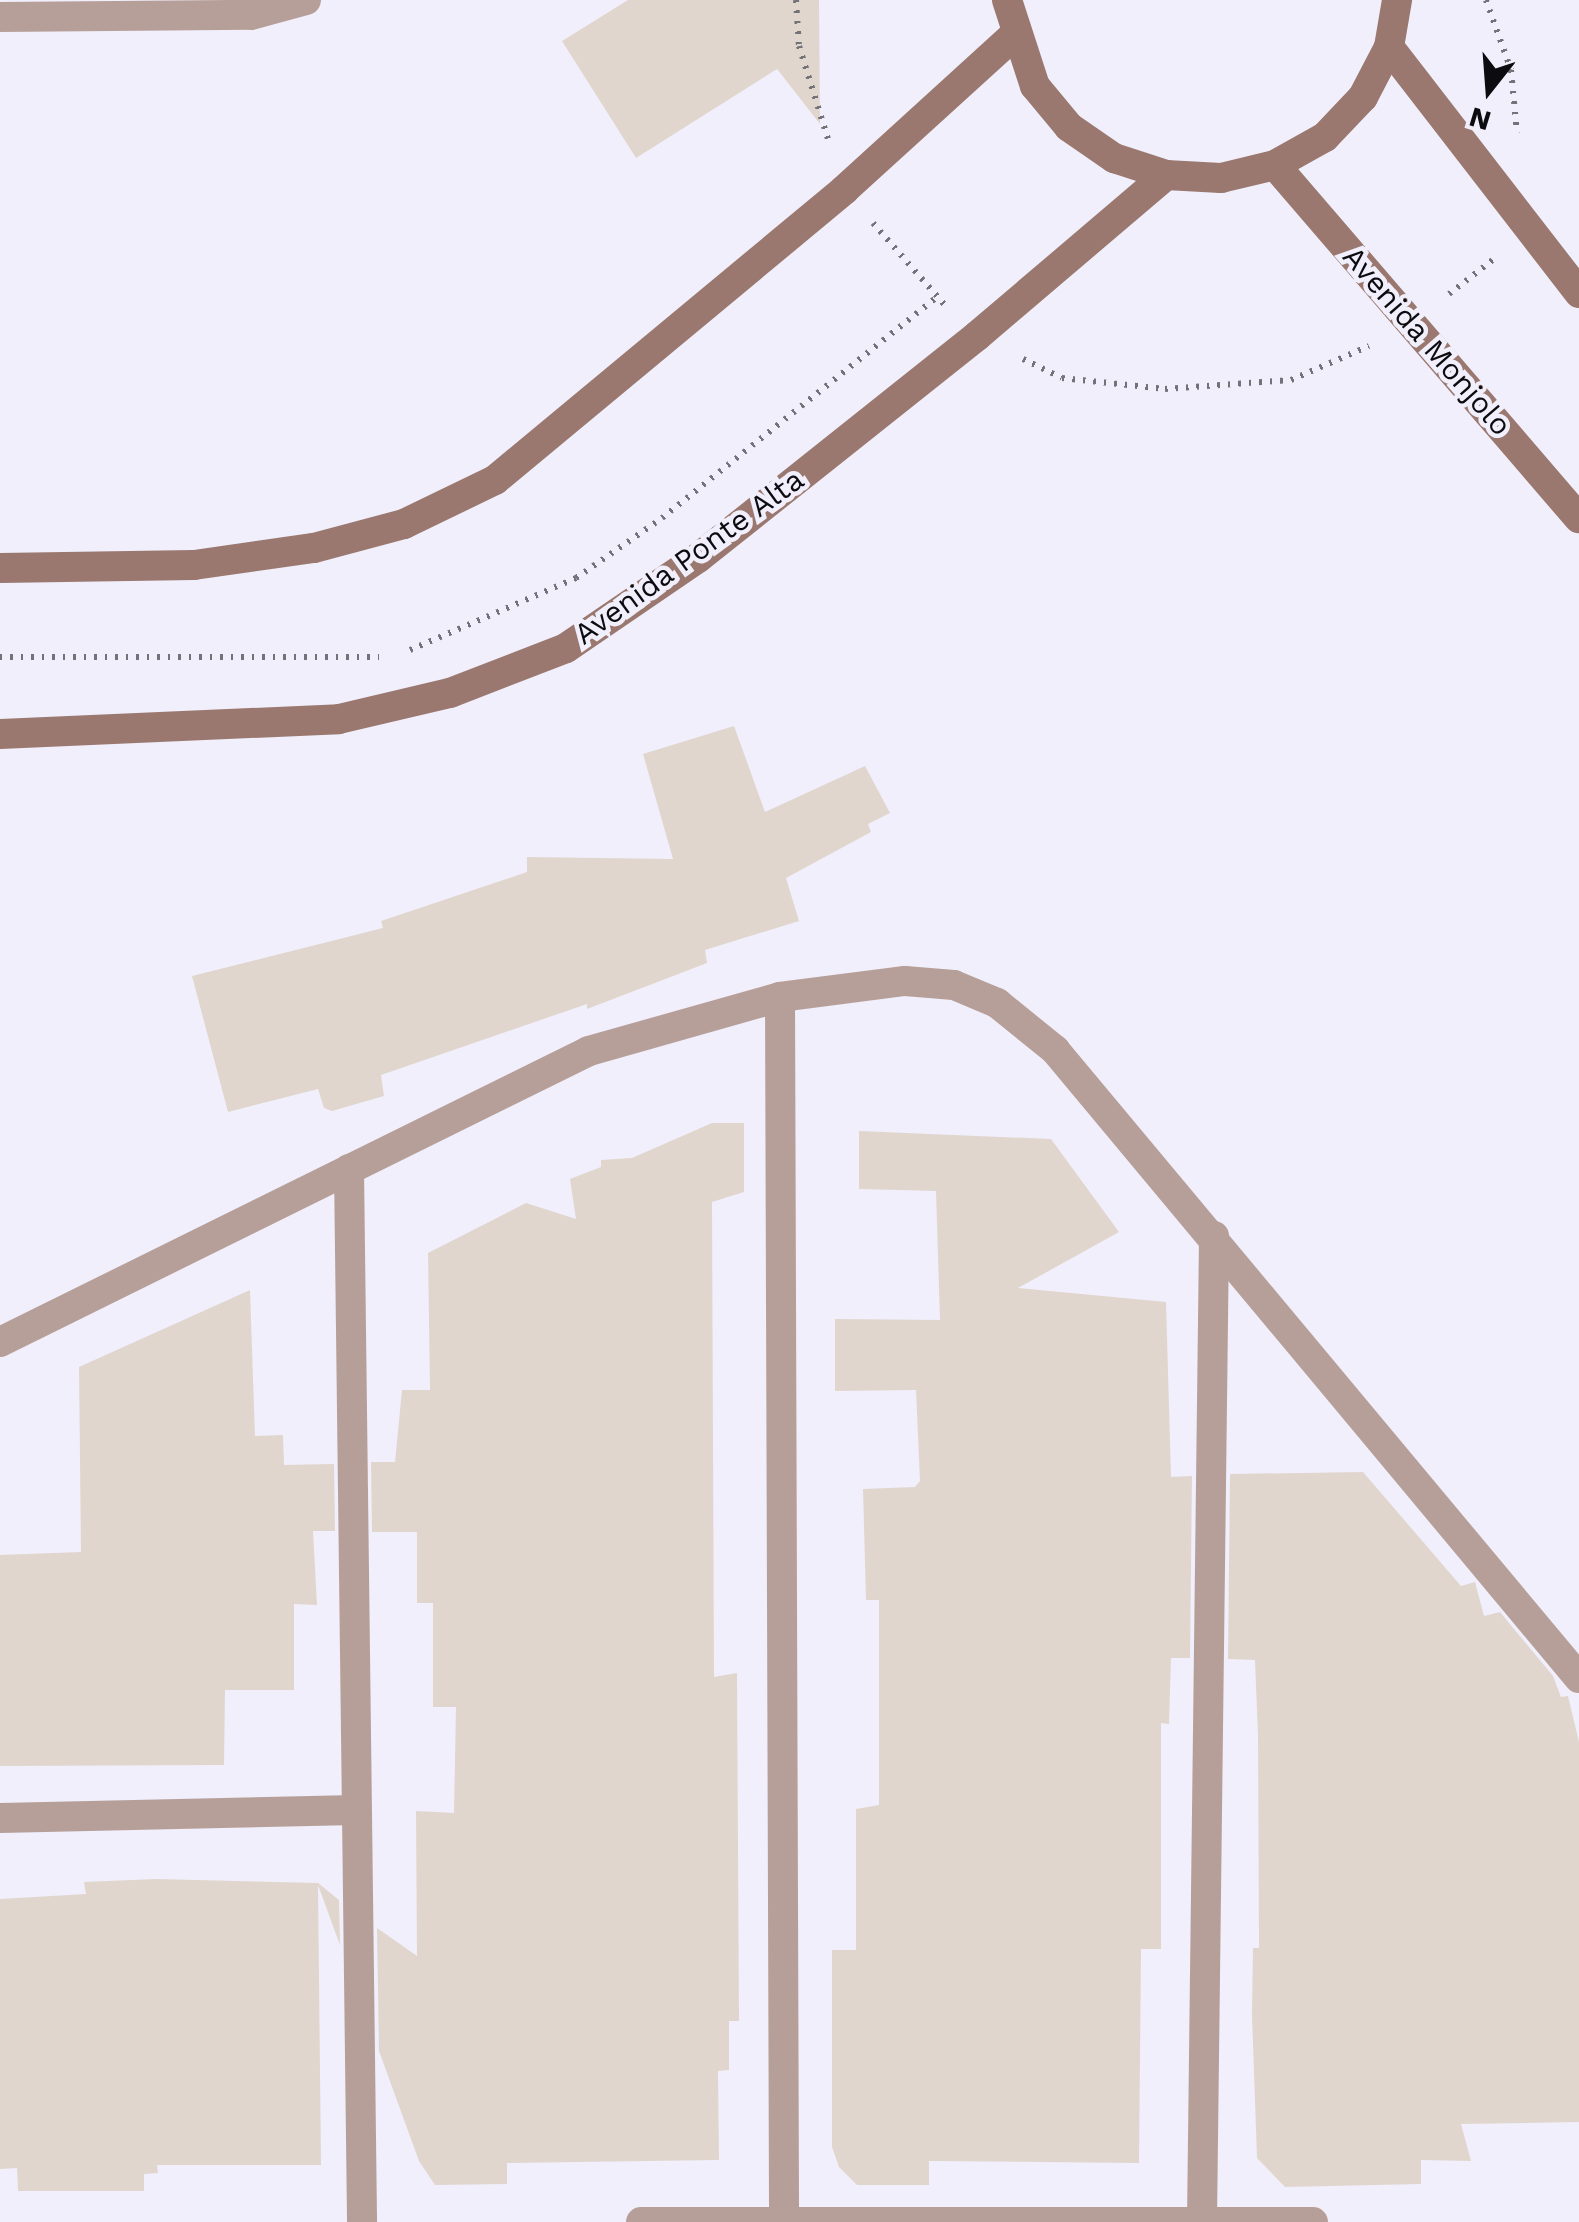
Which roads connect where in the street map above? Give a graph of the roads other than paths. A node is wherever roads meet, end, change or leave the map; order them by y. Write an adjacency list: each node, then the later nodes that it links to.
1 (306, 0): 4 (street)
2 (1006, 0): 5 (main road)
3 (1397, 0): 6 (main road)
4 (0, 17)
5 (1014, 36): 8 (main road); 11 (main road)
6 (1389, 47): 7 (main road); 9 (main road)
7 (1276, 165): 8 (main road); 10 (main road, Avenida Monjolo)
8 (1166, 174): 12 (main road, Avenida Ponte Alta)
9 (1579, 293)
10 (1579, 518)
11 (0, 568)
12 (0, 734)
13 (780, 997): 14 (street); 15 (street); 20 (street)
14 (349, 1169): 16 (street); 18 (street)
15 (1214, 1236): 17 (street); 21 (street)
16 (0, 1342)
17 (1579, 1678)
18 (355, 1810): 19 (street); 22 (street)
19 (0, 1818)
20 (784, 2221): 21 (street); 23 (street)
21 (1202, 2221): 24 (street)
22 (362, 2222)
23 (641, 2222)
24 (1313, 2222)

